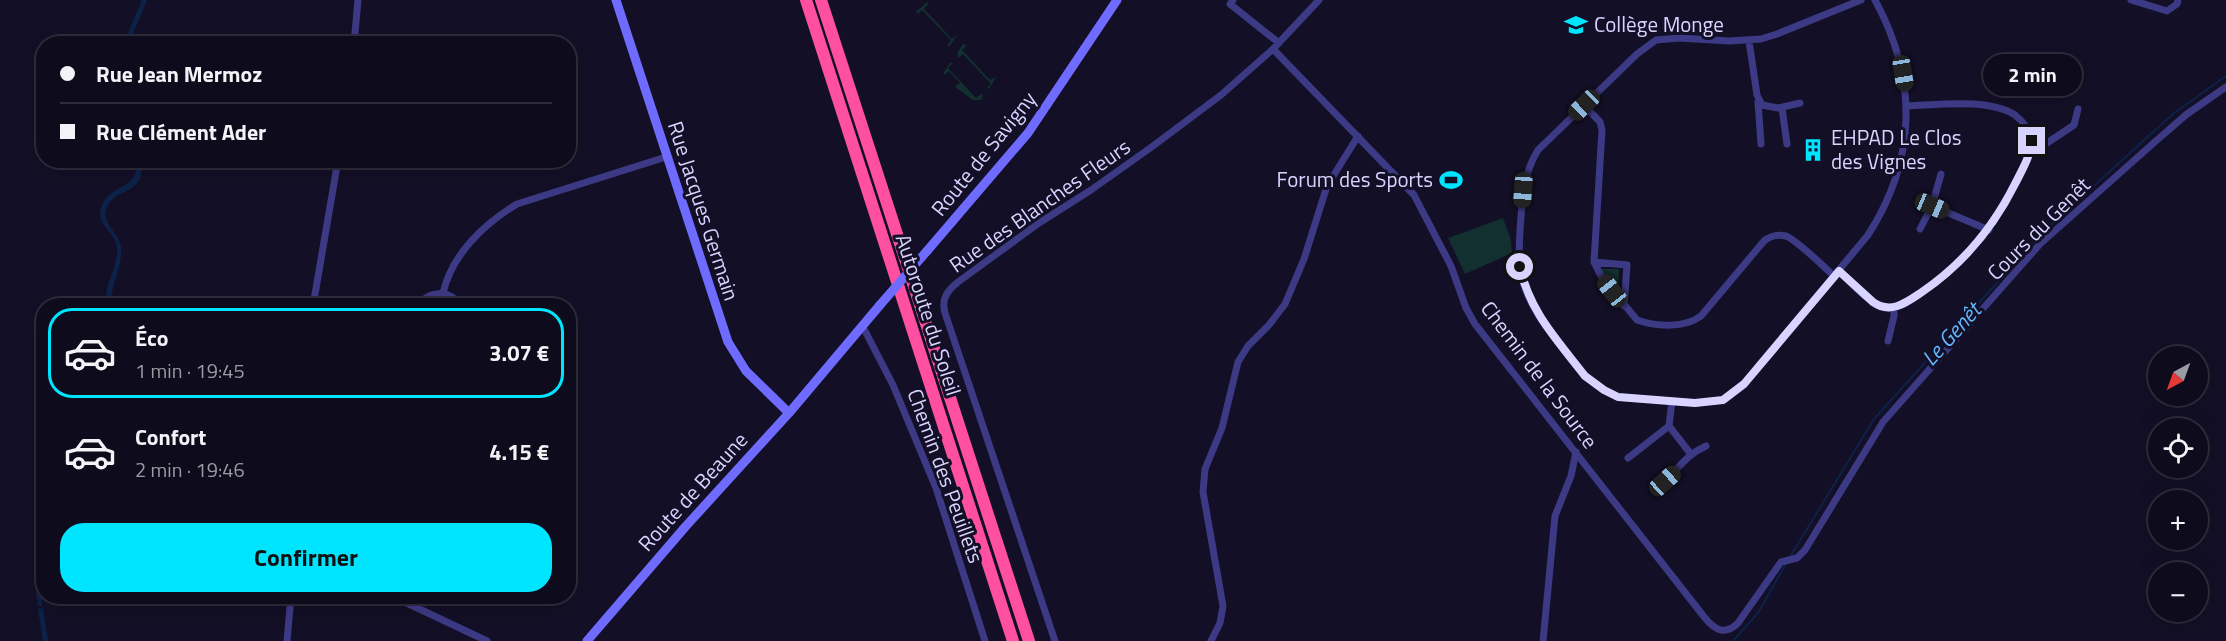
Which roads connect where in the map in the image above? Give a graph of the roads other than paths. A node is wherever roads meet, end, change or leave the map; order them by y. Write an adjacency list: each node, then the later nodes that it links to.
1 (358, 0): 12 (street)
2 (616, 0): 27 (main road, Rue Jacques Germain)
3 (806, 0): 61 (highway, Autoroute du Soleil)
4 (821, 0): 62 (highway, Autoroute du Soleil)
5 (1233, 0): 14 (street)
6 (1319, 0): 14 (street, Rue des Blanches Fleurs)
7 (1861, 0): 13 (street)
8 (1875, 0): 20 (street)
9 (2131, 0): 10 (street)
10 (2178, 0)
11 (1113, 2): 43 (main road, Route de Savigny, bridge)
12 (355, 36)
13 (1749, 41): 17 (street); 19 (street)
14 (1279, 43): 15 (street, Rue des Blanches Fleurs)
15 (1273, 49): 23 (street, Chemin de la Source); 63 (street, Rue des Blanches Fleurs)
16 (2226, 87): 56 (street, Cours du Genêt)
17 (1758, 100): 21 (street); 24 (street)
18 (1800, 103): 21 (street)
19 (1584, 105): 33 (street); 34 (street)
20 (1907, 106): 26 (street); 36 (street)
21 (1782, 108): 25 (street)
22 (2078, 109): 26 (street)
23 (1358, 136): 50 (street, Chemin de la Source); 64 (street)
24 (1761, 144)
25 (1787, 144)
26 (2031, 150): 32 (street)
27 (666, 157): 37 (street); 47 (main road, Rue Jacques Germain)
28 (337, 168): 38 (street)
29 (1941, 174): 30 (street)
30 (1932, 206): 31 (street); 32 (street)
31 (1920, 229)
32 (1989, 230): 42 (street)
33 (1594, 262): 41 (street); 41 (street)
34 (1520, 267): 35 (street); 46 (street)
35 (1511, 271)
36 (1837, 273): 41 (street); 42 (street); 46 (street)
37 (443, 293): 39 (street); 40 (street)
38 (314, 298)
39 (425, 298)
40 (454, 298)
41 (1624, 306)
42 (1894, 308): 44 (street)
43 (863, 327): 45 (main road, Route de Savigny); 60 (street, Chemin des Peuillets)
44 (1887, 341)
45 (827, 369): 47 (main road, Route de Beaune)
46 (1671, 401): 48 (street)
47 (789, 412): 59 (main road, Route de Beaune)
48 (1668, 426): 51 (street); 52 (street)
49 (1706, 446): 51 (street)
50 (1576, 452): 56 (street, Chemin de la Source); 65 (street)
51 (1690, 453): 53 (street)
52 (1628, 458)
53 (1665, 481)
54 (290, 604): 57 (street)
55 (409, 604): 58 (street)
56 (1723, 632)
57 (287, 641)
58 (487, 641)
59 (587, 641)
60 (985, 641)
61 (1013, 641)
62 (1029, 641)
63 (1055, 641)
64 (1211, 641)
65 (1543, 641)

